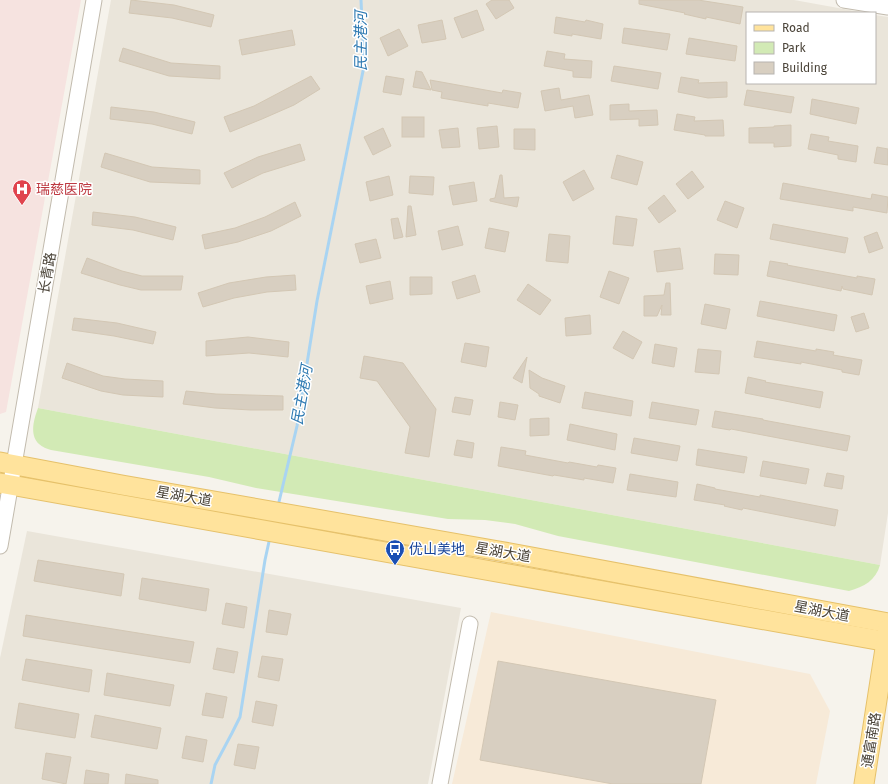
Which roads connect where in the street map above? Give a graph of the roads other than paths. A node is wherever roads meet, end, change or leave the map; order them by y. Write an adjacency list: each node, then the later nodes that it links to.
1 (94, 0): 4 (street, 长青路)
2 (844, 0): 3 (street)
3 (888, 7)
4 (7, 464): 5 (street, 长青路); 8 (main road, 星湖大道)
5 (5, 484): 6 (street, 长青路); 8 (main road, 星湖大道)
6 (0, 546)
7 (470, 624): 10 (street)
8 (888, 633): 11 (main road, 通富南路)
9 (888, 707): 12 (main road, 通富南路)
10 (440, 784)
11 (864, 784)
12 (876, 784)

